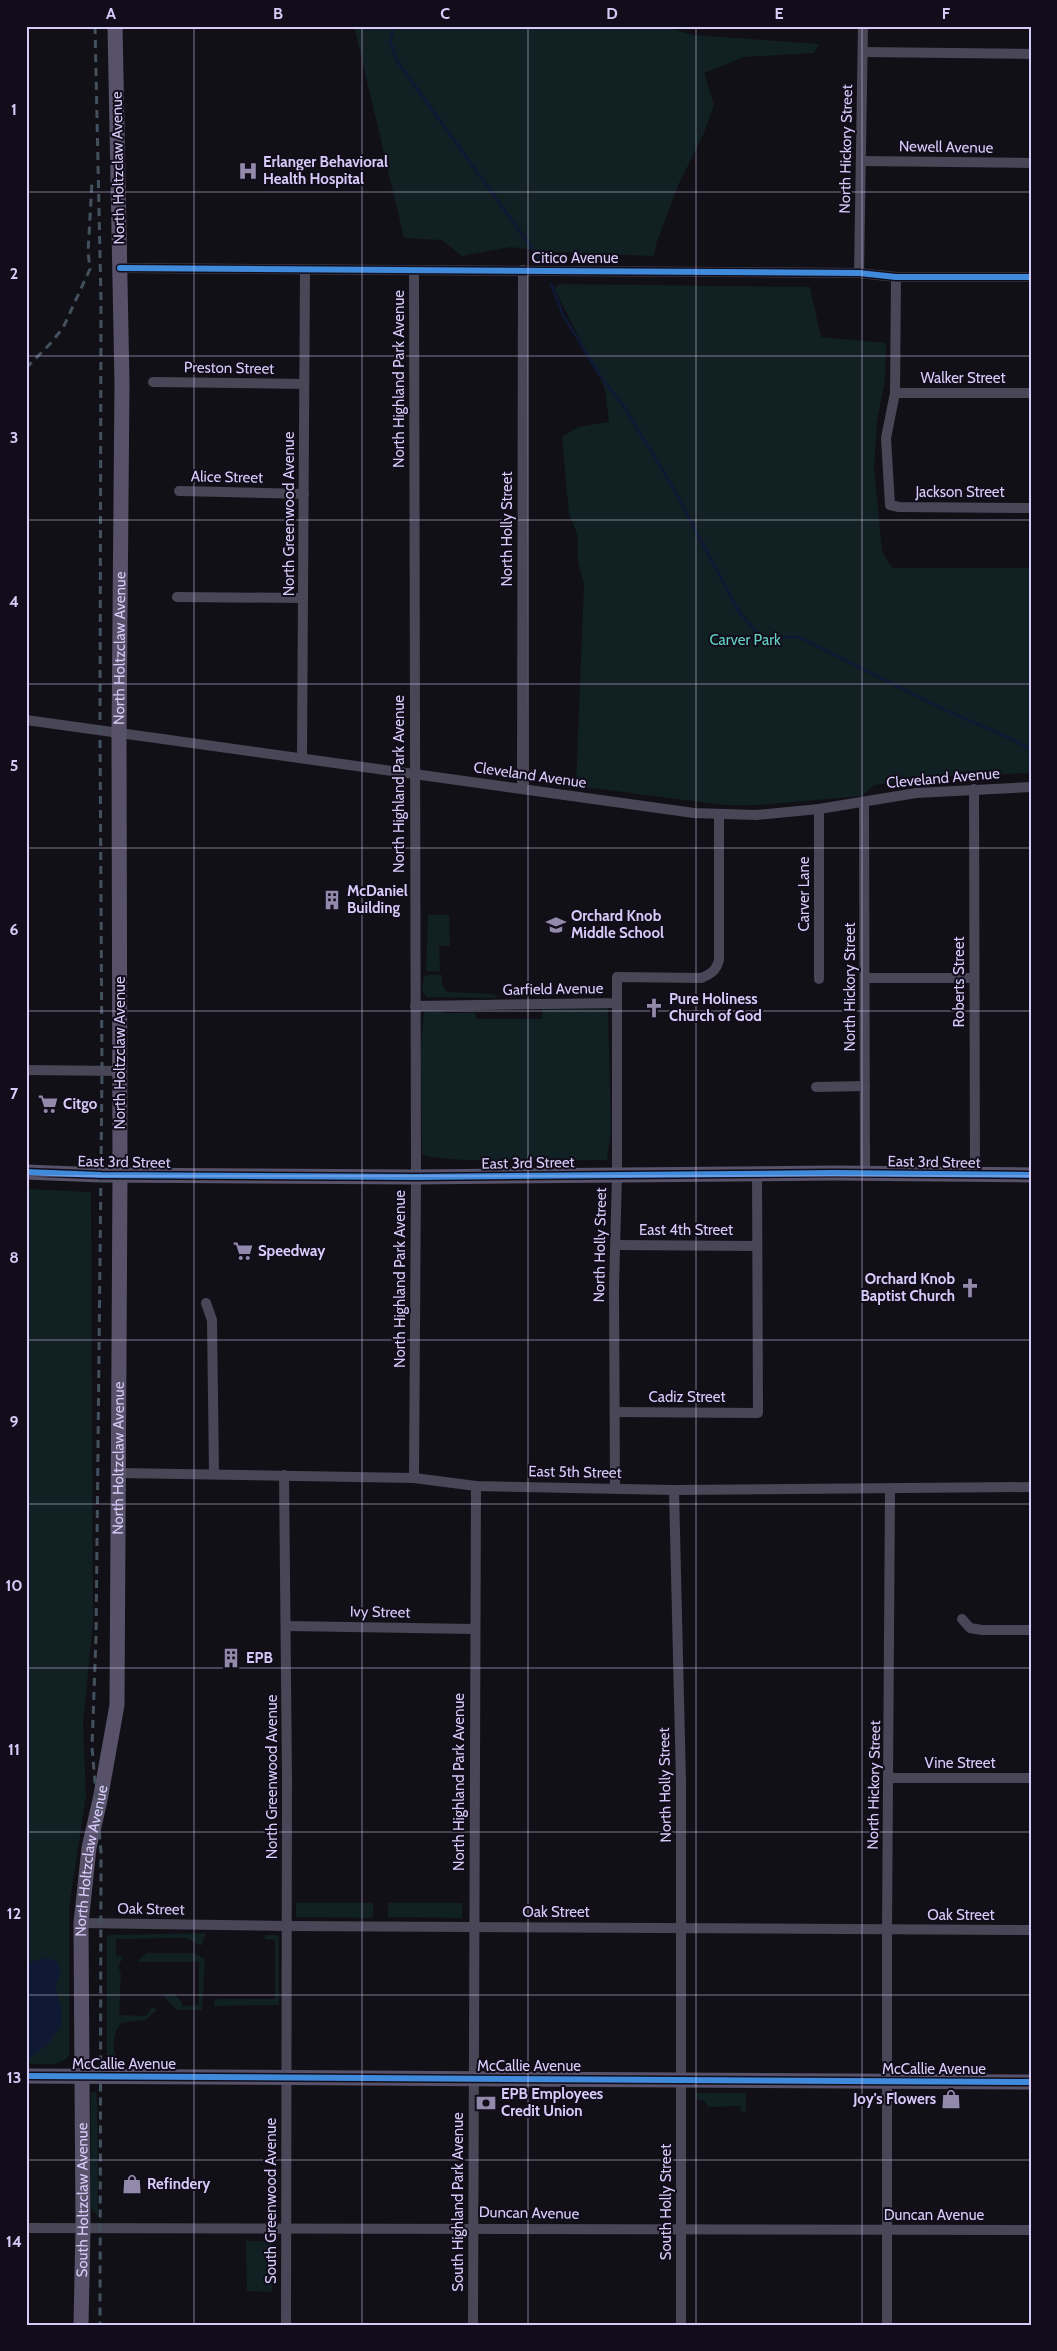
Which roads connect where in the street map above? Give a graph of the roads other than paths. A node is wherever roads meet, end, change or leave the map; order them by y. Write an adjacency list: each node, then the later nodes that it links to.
1 (115, 26): 7 (main road, North Holtzclaw Avenue)
2 (863, 26): 3 (street, North Hickory Street)
3 (863, 52): 4 (street); 5 (street, North Hickory Street)
4 (1031, 54)
5 (861, 161): 6 (street, Newell Avenue); 11 (street, North Hickory Street)
6 (1031, 163)
7 (120, 268): 8 (street, Citico Avenue); 24 (main road, North Holtzclaw Avenue)
8 (305, 270): 9 (street, Citico Avenue); 15 (street, North Greenwood Avenue)
9 (414, 270): 10 (street, Citico Avenue); 26 (street, North Highland Park Avenue)
10 (523, 270): 11 (street, Citico Avenue); 28 (street, North Holly Street)
11 (859, 273): 12 (street, Citico Avenue)
12 (896, 277): 13 (street, Citico Avenue); 16 (street)
13 (1031, 277)
14 (153, 382): 15 (street, Preston Street)
15 (304, 384): 19 (street, North Greenwood Avenue)
16 (895, 393): 17 (street, Walker Street); 20 (street, Jackson Street)
17 (1031, 393)
18 (179, 491): 19 (street, Alice Street)
19 (304, 494): 22 (street, North Greenwood Avenue)
20 (1031, 508)
21 (177, 596): 22 (street)
22 (303, 598): 25 (street, North Greenwood Avenue)
23 (26, 720): 24 (street, Cleveland Avenue)
24 (119, 735): 25 (street, Cleveland Avenue); 39 (main road, North Holtzclaw Avenue)
25 (302, 758): 26 (street, Cleveland Avenue)
26 (414, 775): 28 (street, Cleveland Avenue); 37 (street, North Highland Park Avenue)
27 (1031, 787): 29 (street, Cleveland Avenue)
28 (522, 788): 32 (street, Cleveland Avenue)
29 (974, 789): 30 (street, Cleveland Avenue); 34 (street, Roberts Street)
30 (864, 802): 31 (street, Cleveland Avenue); 33 (street, North Hickory Street)
31 (819, 809): 32 (street, Cleveland Avenue); 35 (street, Carver Lane)
32 (719, 814): 36 (street, Garfield Avenue)
33 (865, 978): 34 (street); 40 (street, North Hickory Street)
34 (974, 978): 48 (street, Roberts Street)
35 (819, 979)
36 (617, 1003): 37 (street, Garfield Avenue); 47 (street, North Holly Street)
37 (415, 1006): 49 (street, North Highland Park Avenue)
38 (26, 1070): 39 (street)
39 (119, 1071): 46 (main road, North Holtzclaw Avenue)
40 (865, 1086): 41 (street); 43 (street, North Hickory Street)
41 (816, 1087)
42 (26, 1172): 46 (main road, East 3rd Street)
43 (865, 1173): 44 (main road, East 3rd Street); 48 (main road, East 3rd Street)
44 (756, 1174): 47 (main road, East 3rd Street); 51 (street)
45 (1031, 1174): 48 (main road, East 3rd Street)
46 (120, 1175): 49 (main road, East 3rd Street); 54 (main road, North Holtzclaw Avenue)
47 (617, 1175): 49 (main road, East 3rd Street); 50 (street, North Holly Street)
48 (975, 1175)
49 (416, 1177): 57 (street, North Highland Park Avenue)
50 (615, 1245): 51 (street, East 4th Street); 53 (street, North Holly Street)
51 (757, 1246): 53 (street, Cadiz Street)
52 (206, 1303): 55 (street)
53 (615, 1412): 60 (street, North Holly Street)
54 (119, 1473): 55 (street, East 5th Street); 69 (main road, North Holtzclaw Avenue)
55 (214, 1474): 56 (street, East 5th Street)
56 (284, 1476): 57 (street, East 5th Street); 64 (street, North Greenwood Avenue)
57 (414, 1478): 58 (street, East 5th Street)
58 (476, 1486): 60 (street, East 5th Street); 65 (street, North Highland Park Avenue)
59 (1031, 1487): 61 (street, East 5th Street)
60 (615, 1488): 62 (street, East 5th Street)
61 (890, 1489): 62 (street, East 5th Street); 67 (street, North Hickory Street)
62 (674, 1490): 72 (street, North Holly Street)
63 (962, 1620): 66 (street)
64 (287, 1626): 65 (street, Ivy Street); 70 (street, North Greenwood Avenue)
65 (474, 1629): 71 (street, North Highland Park Avenue)
66 (1031, 1630)
67 (889, 1778): 68 (street, Vine Street); 73 (street, North Hickory Street)
68 (1031, 1778)
69 (81, 1922): 70 (street, Oak Street); 76 (main road, North Holtzclaw Avenue)
70 (287, 1926): 71 (street, Oak Street); 77 (street, North Greenwood Avenue)
71 (473, 1927): 72 (street, Oak Street); 78 (street, North Highland Park Avenue)
72 (681, 1928): 73 (street, Oak Street); 79 (street, North Holly Street)
73 (886, 1930): 74 (street, Oak Street); 80 (street, North Hickory Street)
74 (1031, 1930)
75 (26, 2076): 76 (main road, McCallie Avenue)
76 (81, 2076): 77 (main road, McCallie Avenue); 84 (main road, South Holtzclaw Avenue)
77 (287, 2078): 78 (main road, McCallie Avenue); 85 (street, South Greenwood Avenue)
78 (473, 2079): 79 (main road, McCallie Avenue); 82 (street, South Highland Park Avenue)
79 (682, 2080): 80 (main road, McCallie Avenue); 86 (street, South Holly Street)
80 (887, 2081): 81 (main road, McCallie Avenue); 87 (street, North Hickory Street)
81 (1031, 2082)
82 (473, 2227): 85 (street, Duncan Avenue); 86 (street, Duncan Avenue); 91 (street, South Highland Park Avenue)
83 (26, 2228): 84 (street, Duncan Avenue)
84 (84, 2228): 85 (street, Duncan Avenue); 89 (main road, South Holtzclaw Avenue)
85 (286, 2229): 90 (street, South Greenwood Avenue)
86 (681, 2230): 87 (street, Duncan Avenue); 92 (street, South Holly Street)
87 (887, 2230): 88 (street, Duncan Avenue); 93 (street, North Hickory Street)
88 (1031, 2230)
89 (81, 2325)
90 (286, 2325)
91 (473, 2325)
92 (681, 2325)
93 (887, 2325)

